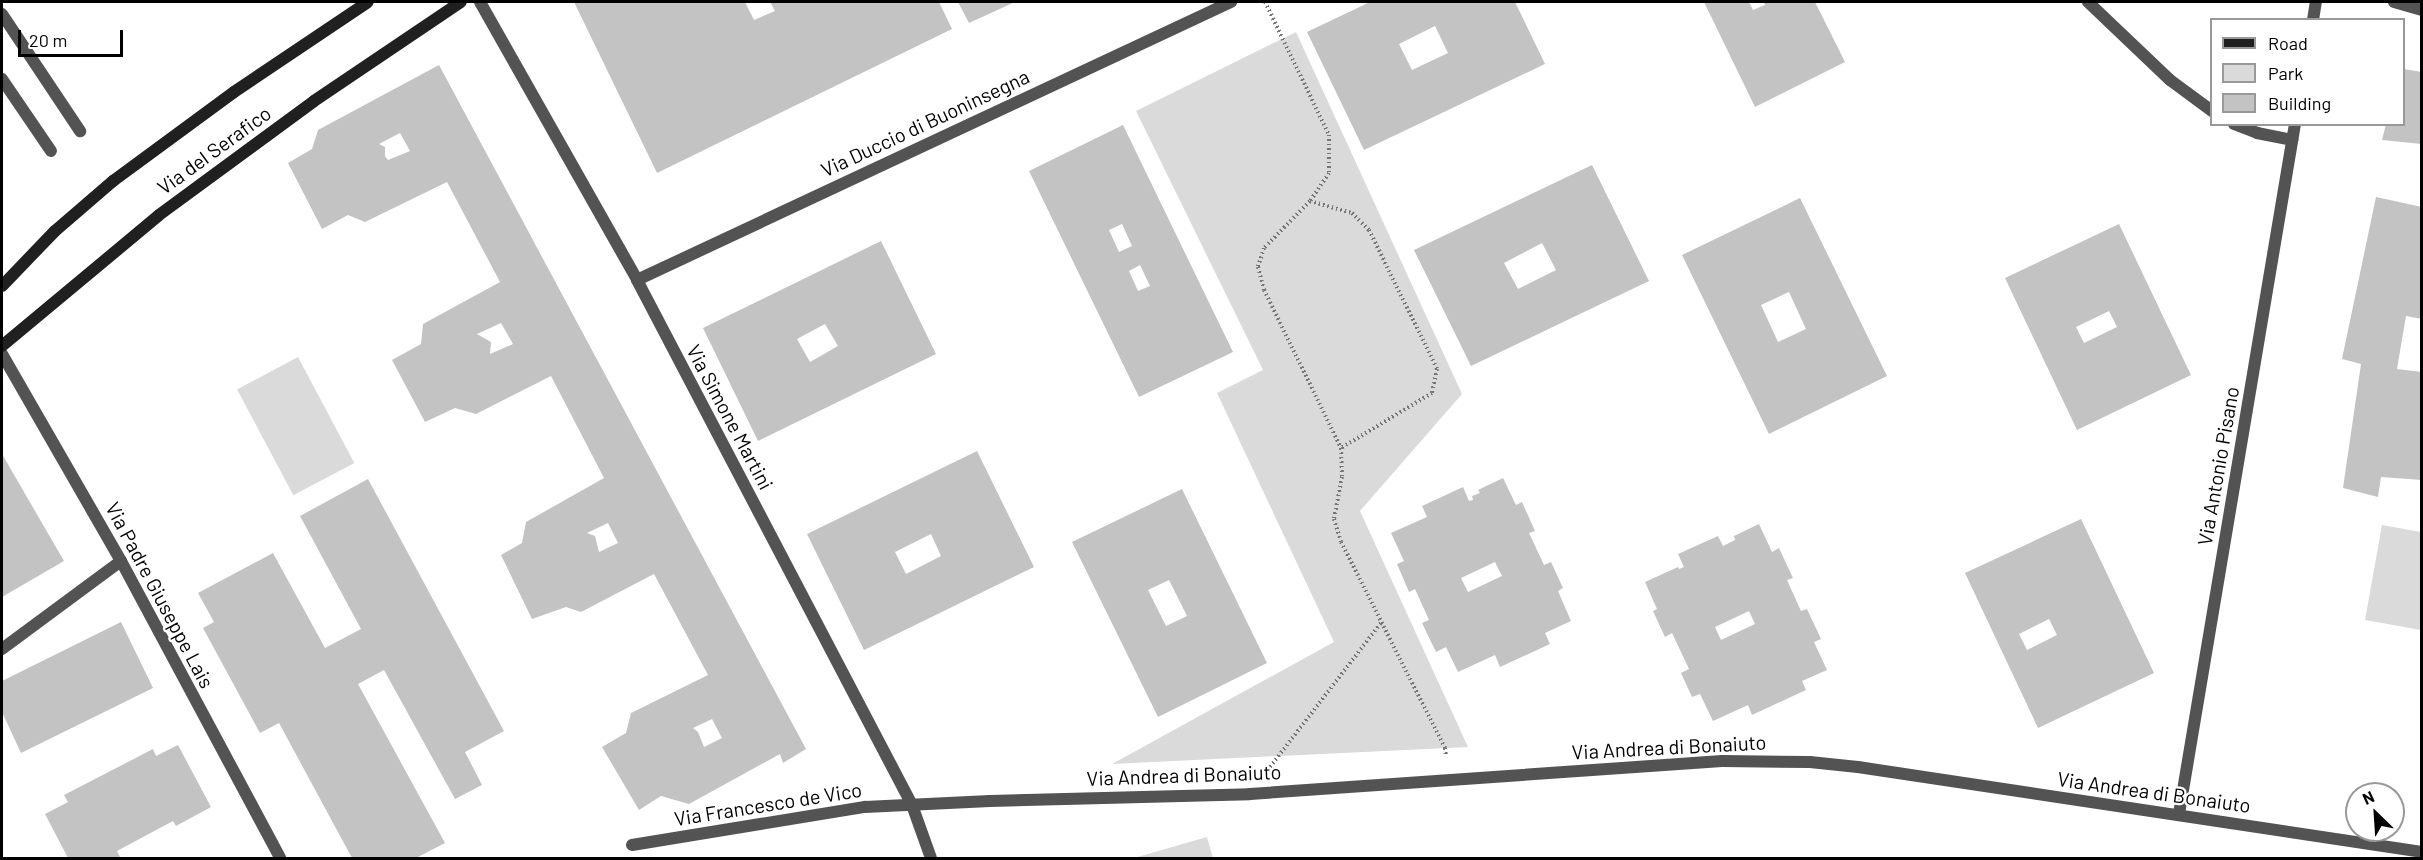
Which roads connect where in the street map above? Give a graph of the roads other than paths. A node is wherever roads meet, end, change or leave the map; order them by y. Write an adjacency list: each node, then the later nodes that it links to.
1 (368, 2): 20 (street, Via del Serafico)
2 (461, 2): 21 (street, Via del Serafico)
3 (480, 2): 19 (street, Via Simone Martini)
4 (1231, 2): 19 (street, Via Duccio di Buoninsegna)
5 (2088, 2): 13 (street)
6 (2316, 2): 10 (street)
7 (2394, 2): 8 (street)
8 (2421, 10)
9 (2, 14): 16 (street)
10 (2313, 18)
11 (2, 79): 12 (street)
12 (6, 93): 18 (street)
13 (2210, 110)
14 (2239, 126): 17 (street)
15 (2295, 126): 17 (street, Via Antonio Pisano)
16 (80, 131)
17 (2292, 140): 26 (street, Via Antonio Pisano)
18 (51, 151)
19 (637, 280): 25 (street, Via Simone Martini)
20 (2, 286)
21 (2, 346)
22 (2, 354): 23 (street, Via Padre Giuseppe Lais)
23 (121, 561): 24 (street); 29 (street, Via Padre Giuseppe Lais)
24 (2, 649)
25 (912, 805): 26 (street, Via Andrea di Bonaiuto); 27 (street, Via Francesco de Vico); 30 (street, Via Simone Martini)
26 (2179, 814): 28 (street, Via Andrea di Bonaiuto)
27 (632, 845)
28 (2421, 852)
29 (280, 858)
30 (931, 858)

